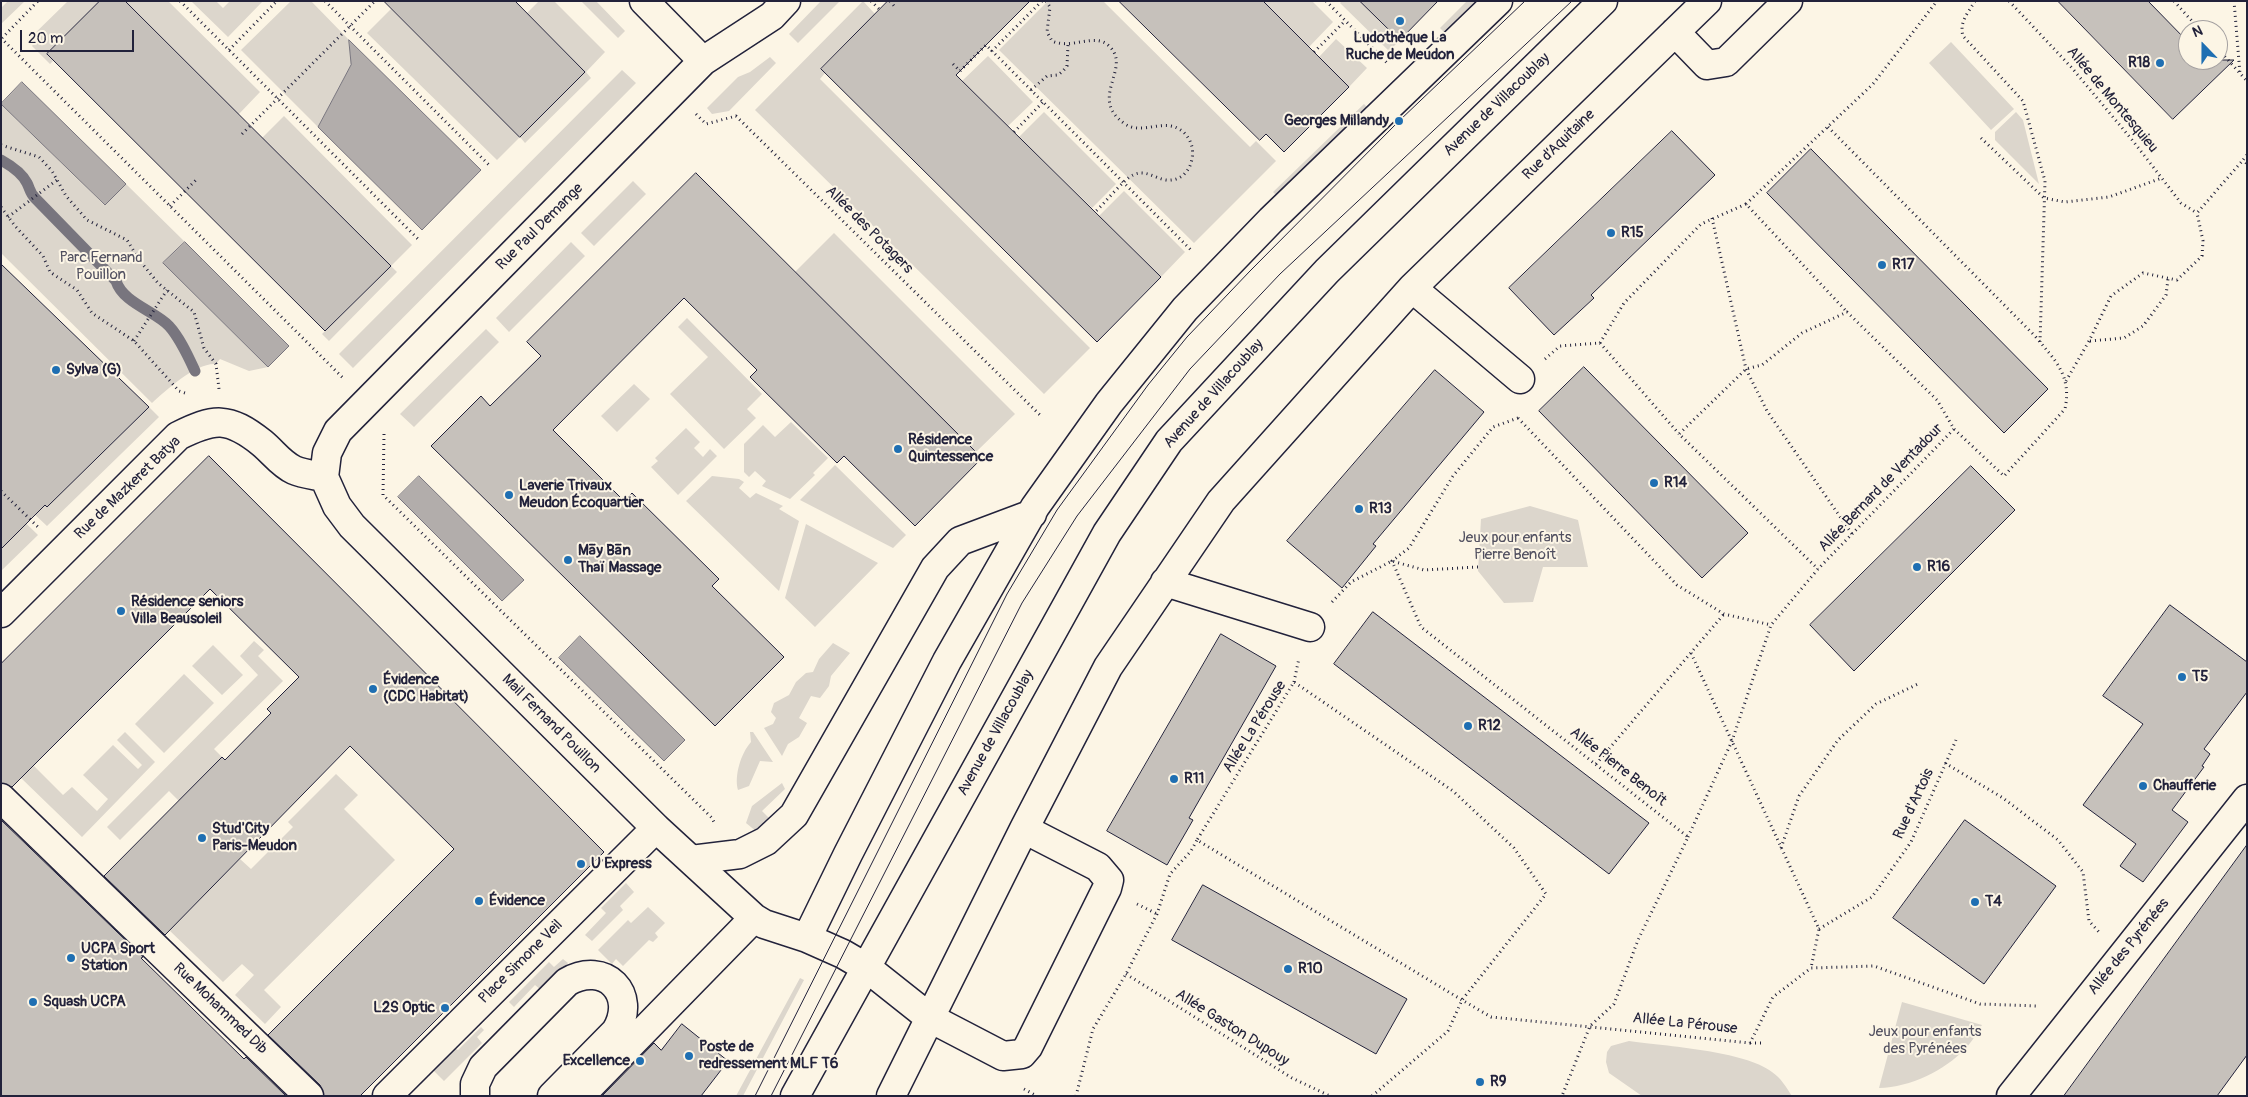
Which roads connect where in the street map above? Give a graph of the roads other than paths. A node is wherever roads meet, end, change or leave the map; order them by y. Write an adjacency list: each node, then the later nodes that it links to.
1 (644, 1): 8 (street)
2 (786, 1): 8 (street, Rue Paul Demange)
3 (1498, 1): 12 (street)
4 (1603, 1): 23 (street, Avenue de Villacoublay)
5 (1707, 1): 7 (street, Rue d’Aquitaine)
6 (1788, 1): 7 (street)
7 (1675, 32): 9 (street, Rue d’Aquitaine)
8 (703, 61): 11 (street, Rue Paul Demange)
9 (1412, 288): 10 (street); 13 (street, Rue d’Aquitaine)
10 (1520, 379)
11 (324, 477): 14 (street, Rue de Mazkeret Batya); 18 (street, Mail Fernand Pouillon)
12 (1032, 514): 20 (street); 22 (street)
13 (1165, 582): 15 (street); 19 (street, Rue d’Aquitaine)
14 (1, 613)
15 (1310, 627)
16 (1, 798): 25 (street, Rue Mohammed Dib)
17 (2247, 799): 32 (street, Allée des Pyrénées)
18 (656, 828): 20 (street, Mail Fernand Pouillon); 26 (street, Place Simone Veil)
19 (1024, 829): 24 (street, Rue d’Aquitaine); 24 (street)
20 (691, 860): 21 (street, Mail Fernand Pouillon)
21 (754, 918): 22 (street, Mail Fernand Pouillon); 29 (street)
22 (806, 938): 23 (street)
23 (867, 968): 24 (street); 30 (street, Avenue de Villacoublay)
24 (930, 1018): 31 (street, Rue d’Aquitaine)
25 (309, 1096)
26 (387, 1096)
27 (475, 1096): 28 (street)
28 (552, 1096)
29 (580, 1096)
30 (795, 1096)
31 (891, 1096)
32 (2011, 1096)

